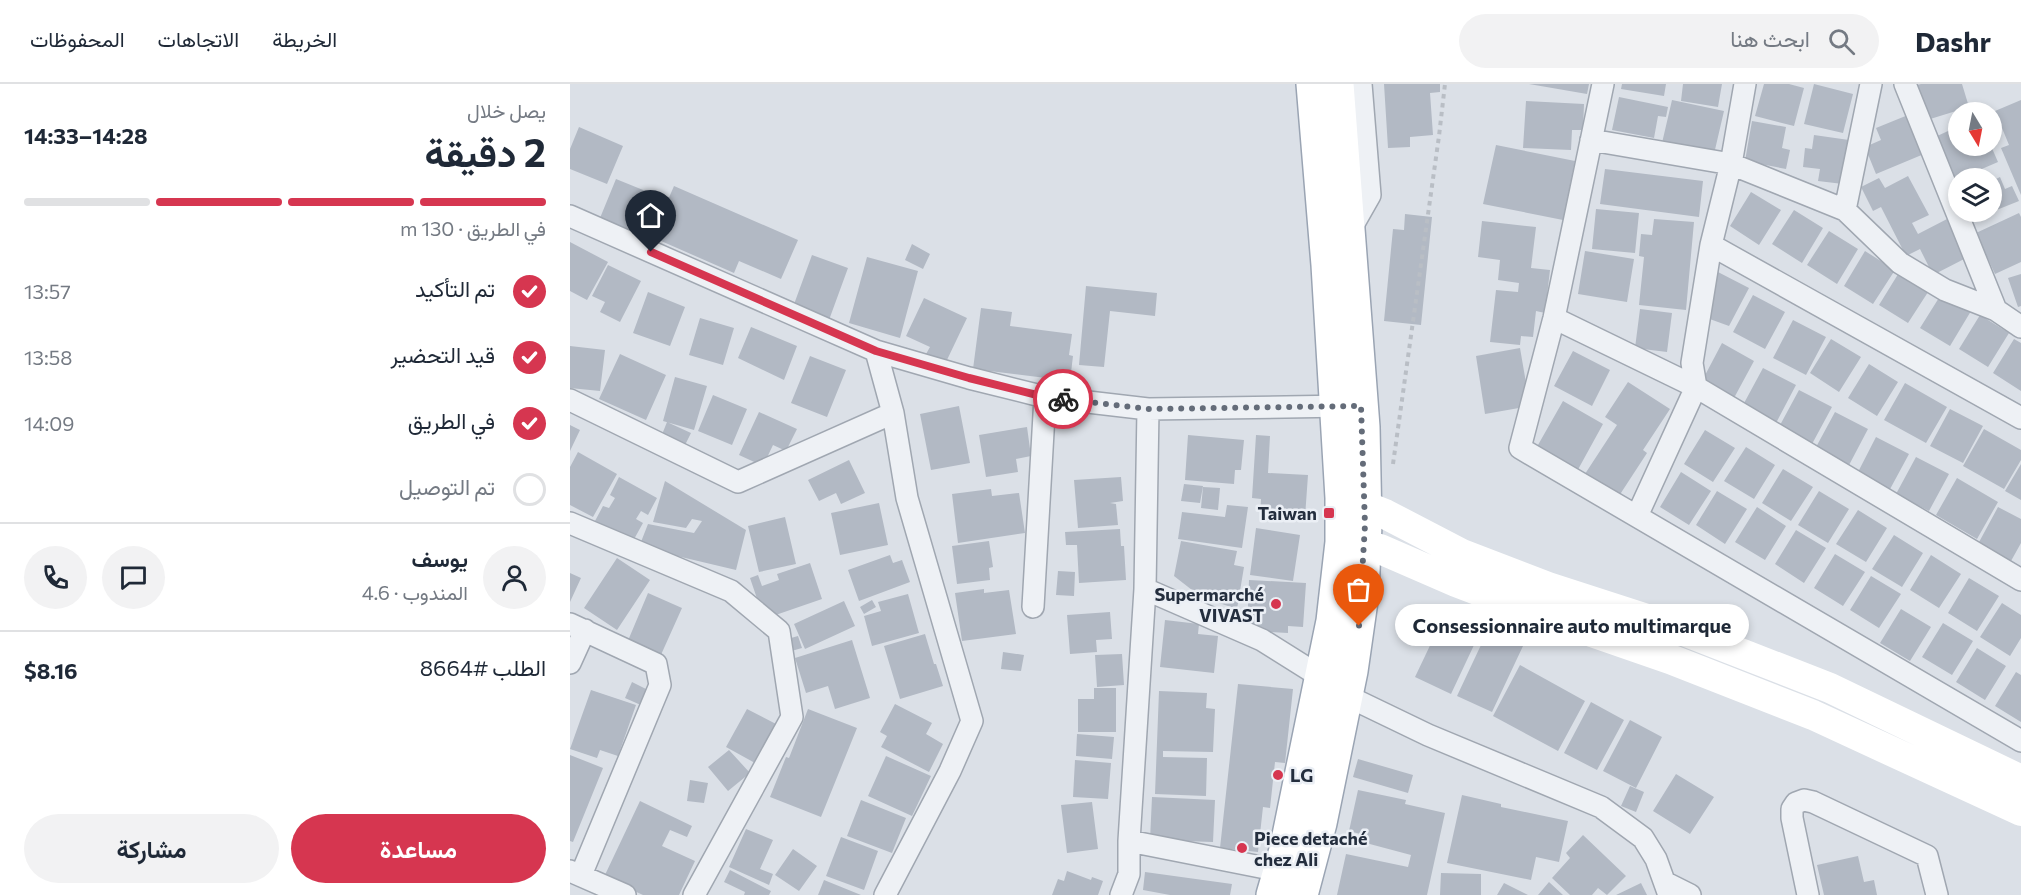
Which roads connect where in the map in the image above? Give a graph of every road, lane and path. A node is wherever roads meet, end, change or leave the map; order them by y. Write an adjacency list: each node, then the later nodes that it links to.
1 (1313, 84): 22 (main road)
2 (1338, 84): 13 (main road)
3 (1361, 84): 13 (street)
4 (1445, 84): 26 (path)
5 (1603, 84): 9 (street)
6 (1745, 84): 10 (street)
7 (1871, 84): 11 (street)
8 (1905, 84): 15 (street)
9 (1591, 140): 10 (street); 16 (street)
10 (1731, 164): 11 (street); 14 (street)
11 (1845, 210): 15 (street)
12 (570, 216): 18 (street)
13 (1349, 233): 22 (main road)
14 (1711, 245): 19 (street); 25 (street)
15 (1996, 310): 17 (street)
16 (1554, 318): 19 (street); 28 (street)
17 (2021, 327)
18 (876, 351): 20 (street); 24 (street)
19 (1696, 387): 28 (street); 31 (street)
20 (1045, 397): 23 (street); 33 (street)
21 (570, 400): 24 (street)
22 (1349, 406): 23 (street); 27 (main road)
23 (1148, 409): 32 (street)
24 (893, 413): 46 (street)
25 (2021, 418)
26 (1392, 469)
27 (1353, 502): 30 (main road); 38 (main road)
28 (1637, 516): 37 (street)
29 (570, 523): 45 (street)
30 (1353, 544): 36 (main road); 39 (main road)
31 (2021, 580)
32 (1145, 588): 36 (street); 40 (street)
33 (1033, 607)
34 (577, 627): 35 (street); 41 (street)
35 (570, 663)
36 (1333, 686): 42 (main road); 43 (street)
37 (2021, 741)
38 (2019, 774)
39 (2021, 811)
40 (1129, 841): 42 (street); 47 (street)
41 (575, 873): 44 (street)
42 (1285, 887)
43 (1667, 889): 48 (street)
44 (626, 895)
45 (694, 895)
46 (885, 895)
47 (1121, 895)
48 (1690, 895)
49 (1808, 895): 50 (street)
50 (1937, 895)

